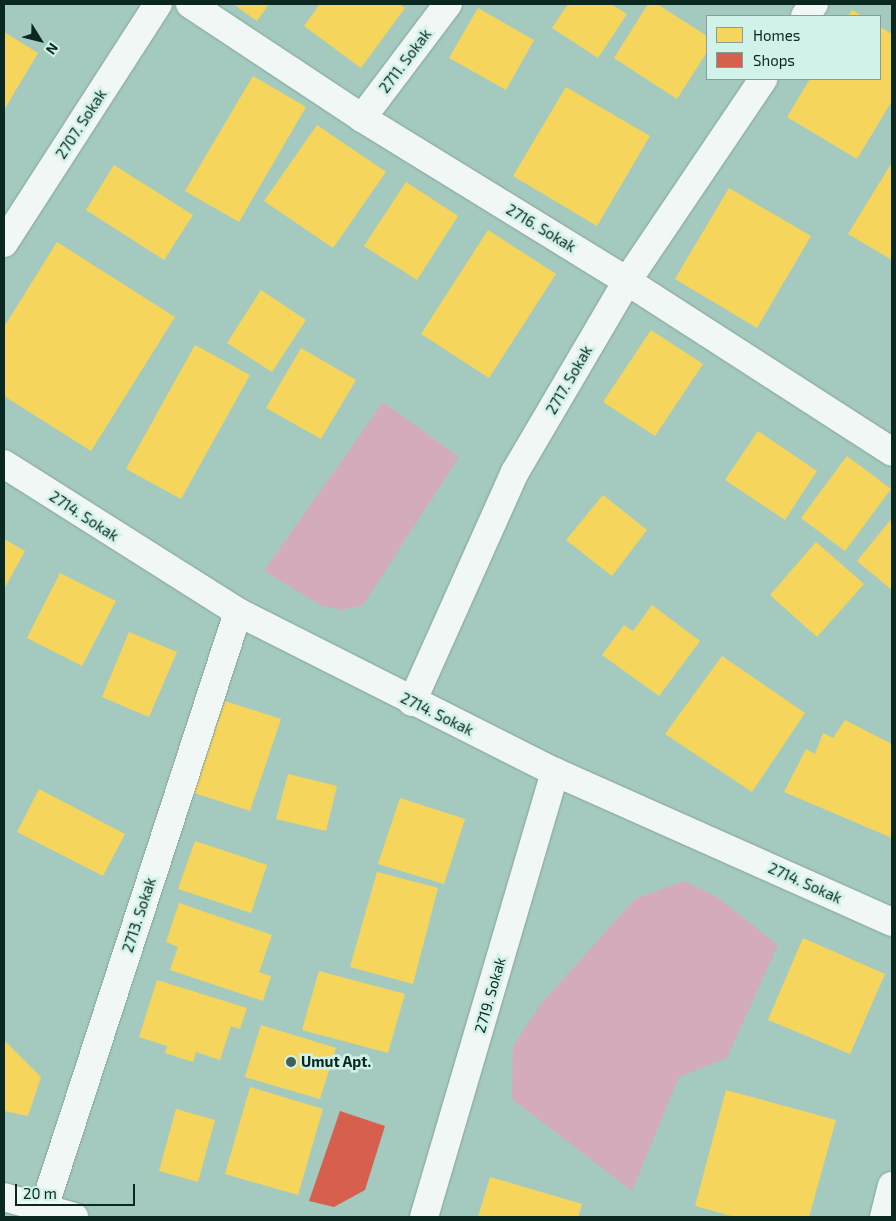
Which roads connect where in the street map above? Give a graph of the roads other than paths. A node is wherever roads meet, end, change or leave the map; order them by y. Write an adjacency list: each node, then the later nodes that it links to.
1 (158, 4): 8 (street, 2707. Sokak)
2 (190, 4): 7 (street, 2716. Sokak)
3 (448, 4): 7 (street, 2711. Sokak)
4 (814, 4): 5 (street)
5 (806, 15)
6 (762, 80): 9 (street, 2717. Sokak)
7 (362, 118): 9 (street, 2716. Sokak)
8 (4, 244)
9 (627, 281): 10 (street, 2716. Sokak); 13 (street, 2717. Sokak)
10 (892, 452)
11 (4, 464): 12 (street, 2714. Sokak)
12 (238, 612): 13 (street, 2714. Sokak); 18 (street, 2713. Sokak)
13 (412, 702): 14 (street, 2714. Sokak)
14 (555, 772): 15 (street, 2714. Sokak); 20 (street, 2719. Sokak)
15 (892, 922)
16 (892, 1186): 21 (street)
17 (4, 1197): 18 (street)
18 (42, 1213): 19 (street)
19 (74, 1217)
20 (424, 1217)
21 (884, 1217)

